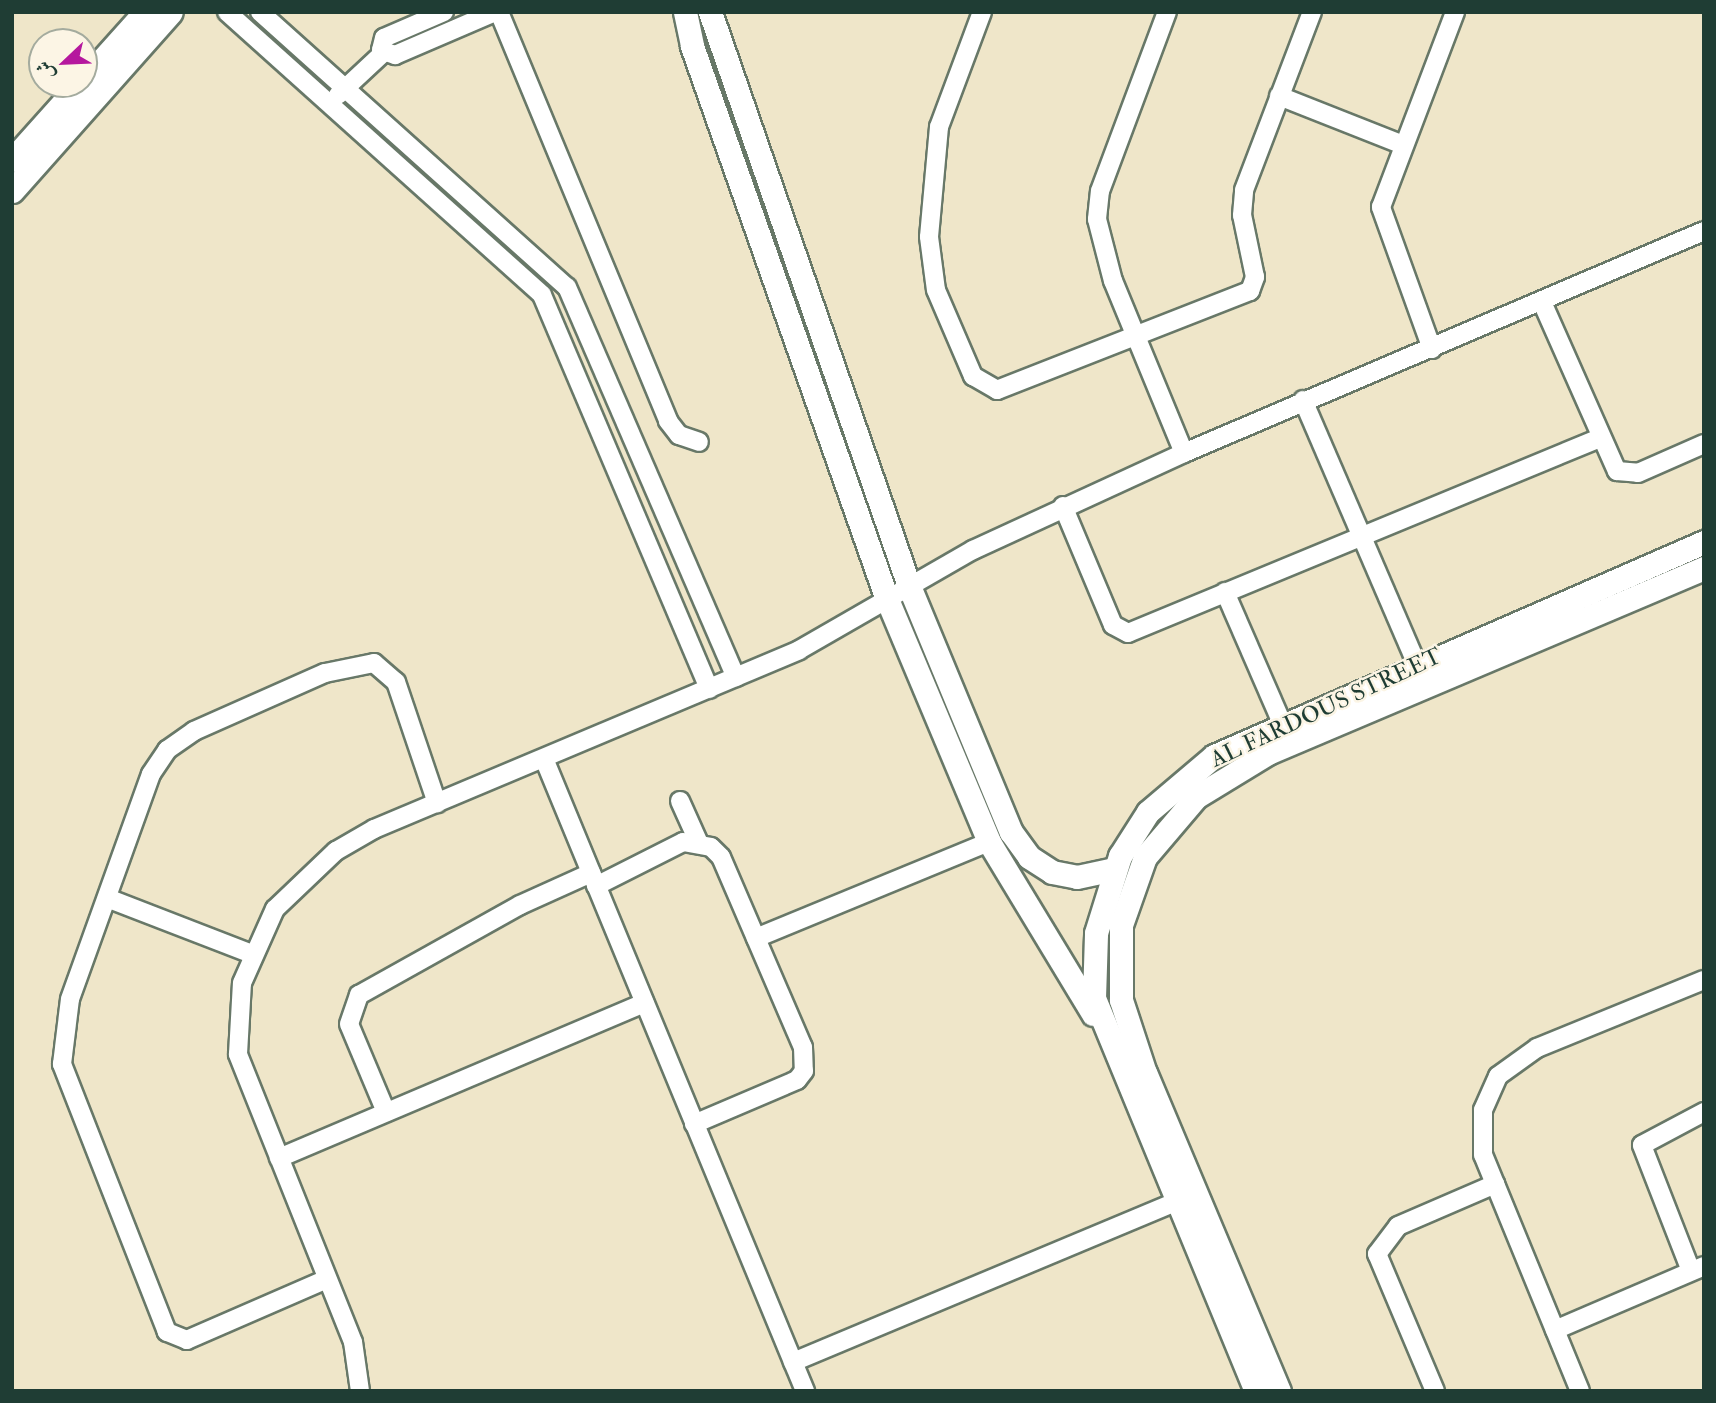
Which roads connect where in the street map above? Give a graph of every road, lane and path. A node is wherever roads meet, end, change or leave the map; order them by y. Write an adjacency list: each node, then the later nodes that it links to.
1 (145, 12): 14 (street)
2 (171, 12): 21 (street)
3 (227, 12): 18 (street)
4 (260, 12): 15 (street)
5 (444, 12): 13 (street)
6 (497, 12): 13 (street); 28 (street)
7 (685, 12): 37 (street)
8 (710, 12): 35 (street)
9 (982, 12): 24 (street)
10 (1167, 12): 24 (street)
11 (1312, 12): 16 (street)
12 (1455, 12): 19 (street)
13 (383, 53): 15 (street)
14 (98, 64)
15 (345, 87): 18 (street); 39 (street)
16 (1279, 96): 19 (street); 24 (street)
17 (68, 98): 20 (street)
18 (331, 103): 40 (street)
19 (1401, 144): 25 (street)
20 (12, 160)
21 (12, 191)
22 (1704, 231): 23 (street)
23 (1542, 302): 25 (street); 27 (street)
24 (1137, 338): 30 (street)
25 (1432, 349): 26 (street)
26 (1304, 400): 30 (street); 32 (street)
27 (1600, 438): 29 (street); 32 (street)
28 (699, 442)
29 (1704, 444)
30 (1184, 453): 31 (street)
31 (1063, 506): 35 (street); 36 (street)
32 (1361, 535): 36 (street); 38 (street)
33 (1704, 542): 38 (street, AL FARDOUS STREET)
34 (1704, 568): 38 (street, AL FARDOUS STREET)
35 (909, 586): 37 (street); 47 (street)
36 (1225, 592): 41 (street)
37 (887, 599): 39 (street); 46 (street)
38 (1422, 676): 41 (street, AL FARDOUS STREET); 60 (street, AL FARDOUS STREET)
39 (736, 677): 40 (street)
40 (709, 689): 42 (street)
41 (1282, 723): 47 (street, AL FARDOUS STREET)
42 (545, 761): 44 (street); 48 (street)
43 (680, 801): 45 (street)
44 (436, 803): 49 (street); 51 (street)
45 (698, 841): 48 (street); 50 (street)
46 (989, 842): 50 (street); 54 (street)
47 (1114, 869): 54 (street, AL FARDOUS STREET)
48 (594, 880): 53 (street); 55 (street)
49 (107, 898): 51 (street); 62 (street)
50 (756, 938): 57 (street)
51 (252, 954): 58 (street)
52 (1704, 980): 59 (street)
53 (644, 1003): 55 (street); 57 (street)
54 (1103, 1031): 60 (street, AL FARDOUS STREET)
55 (386, 1112): 58 (street)
56 (1704, 1112): 61 (street)
57 (694, 1124): 64 (street)
58 (279, 1157): 62 (street)
59 (1495, 1184): 63 (street); 69 (street)
60 (1185, 1198): 64 (street); 67 (street, AL FARDOUS STREET); 68 (street, AL FARDOUS STREET)
61 (1698, 1268): 63 (street)
62 (327, 1279): 65 (street)
63 (1555, 1330): 70 (street)
64 (793, 1362): 66 (street)
65 (359, 1391)
66 (805, 1391)
67 (1256, 1391)
68 (1279, 1391)
69 (1435, 1391)
70 (1580, 1391)

